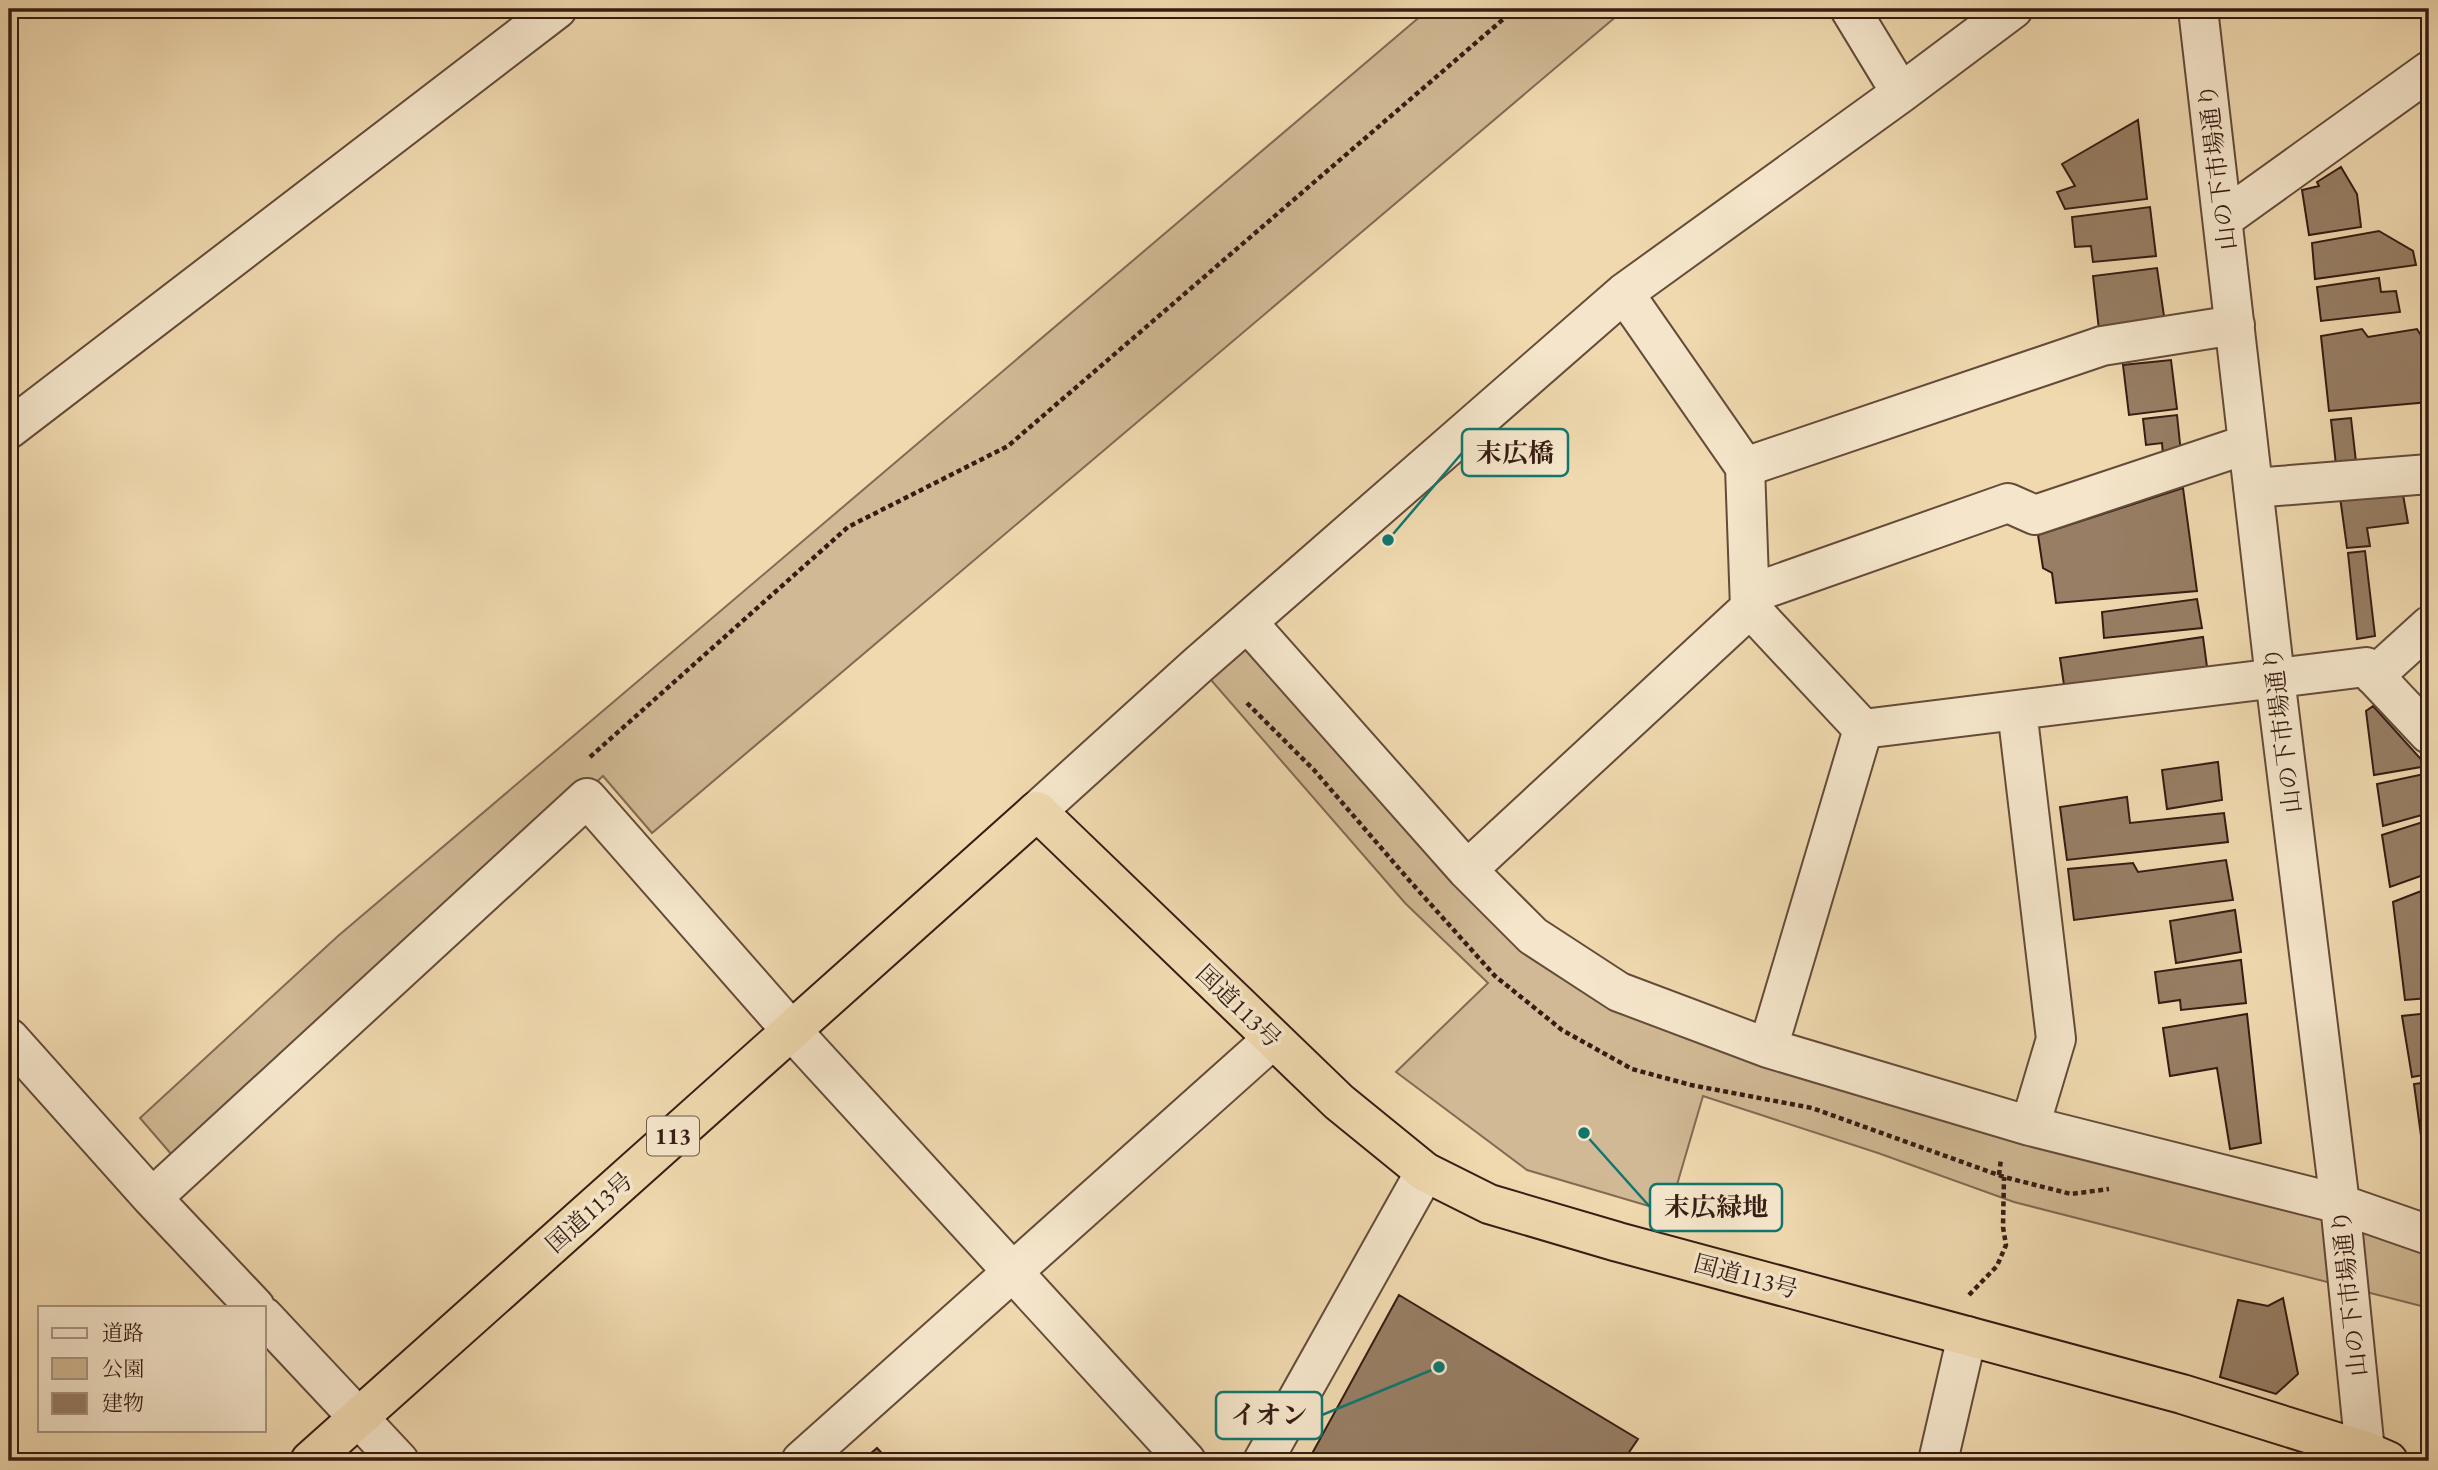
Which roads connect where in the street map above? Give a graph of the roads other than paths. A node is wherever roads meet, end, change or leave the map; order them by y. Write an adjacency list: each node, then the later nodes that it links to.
1 (557, 9): 10 (street)
2 (1850, 9): 6 (street)
3 (2013, 9): 6 (street)
4 (2198, 9): 7 (street, 山の下市場通り)
5 (2429, 71): 7 (street)
6 (1901, 93): 8 (street)
7 (2223, 219): 9 (street, 山の下市場通り)
8 (1624, 293): 12 (street); 16 (street)
9 (2235, 325): 11 (street, 山の下市場通り); 12 (street)
10 (9, 429)
11 (2248, 444): 14 (street, 山の下市場通り); 15 (street)
12 (1745, 467): 15 (street)
13 (2429, 474): 14 (street)
14 (2253, 488): 19 (street, 山の下市場通り)
15 (1750, 601): 21 (street); 24 (street)
16 (1248, 623): 23 (street); 24 (street)
17 (2429, 626): 18 (street)
18 (2374, 676): 19 (street); 22 (street)
19 (2275, 678): 20 (street); 32 (street, 山の下市場通り)
20 (2017, 710): 21 (street); 29 (street)
21 (1863, 729): 28 (street)
22 (2429, 734)
23 (1037, 811): 25 (highway, 国道113号 / 113); 27 (highway, 国道113号)
24 (1467, 870): 28 (street)
25 (791, 1030): 31 (street); 34 (street); 38 (highway, 国道113号 / 113)
26 (9, 1038): 31 (street)
27 (1273, 1039): 30 (highway, 国道113号); 34 (street)
28 (1768, 1048): 29 (street)
29 (2030, 1126): 32 (street)
30 (1425, 1172): 37 (highway, 国道113号); 44 (street)
31 (152, 1198): 35 (street)
32 (2340, 1204): 33 (street); 39 (street, 山の下市場通り)
33 (2429, 1235)
34 (1014, 1272): 42 (street); 43 (street)
35 (254, 1306)
36 (266, 1319): 38 (street)
37 (1967, 1336): 39 (highway, 国道113号); 45 (street)
38 (359, 1418): 40 (highway, 国道113号 / 113); 41 (street)
39 (2371, 1458)
40 (310, 1461)
41 (399, 1461)
42 (801, 1461)
43 (1186, 1461)
44 (1263, 1461)
45 (1938, 1461)

